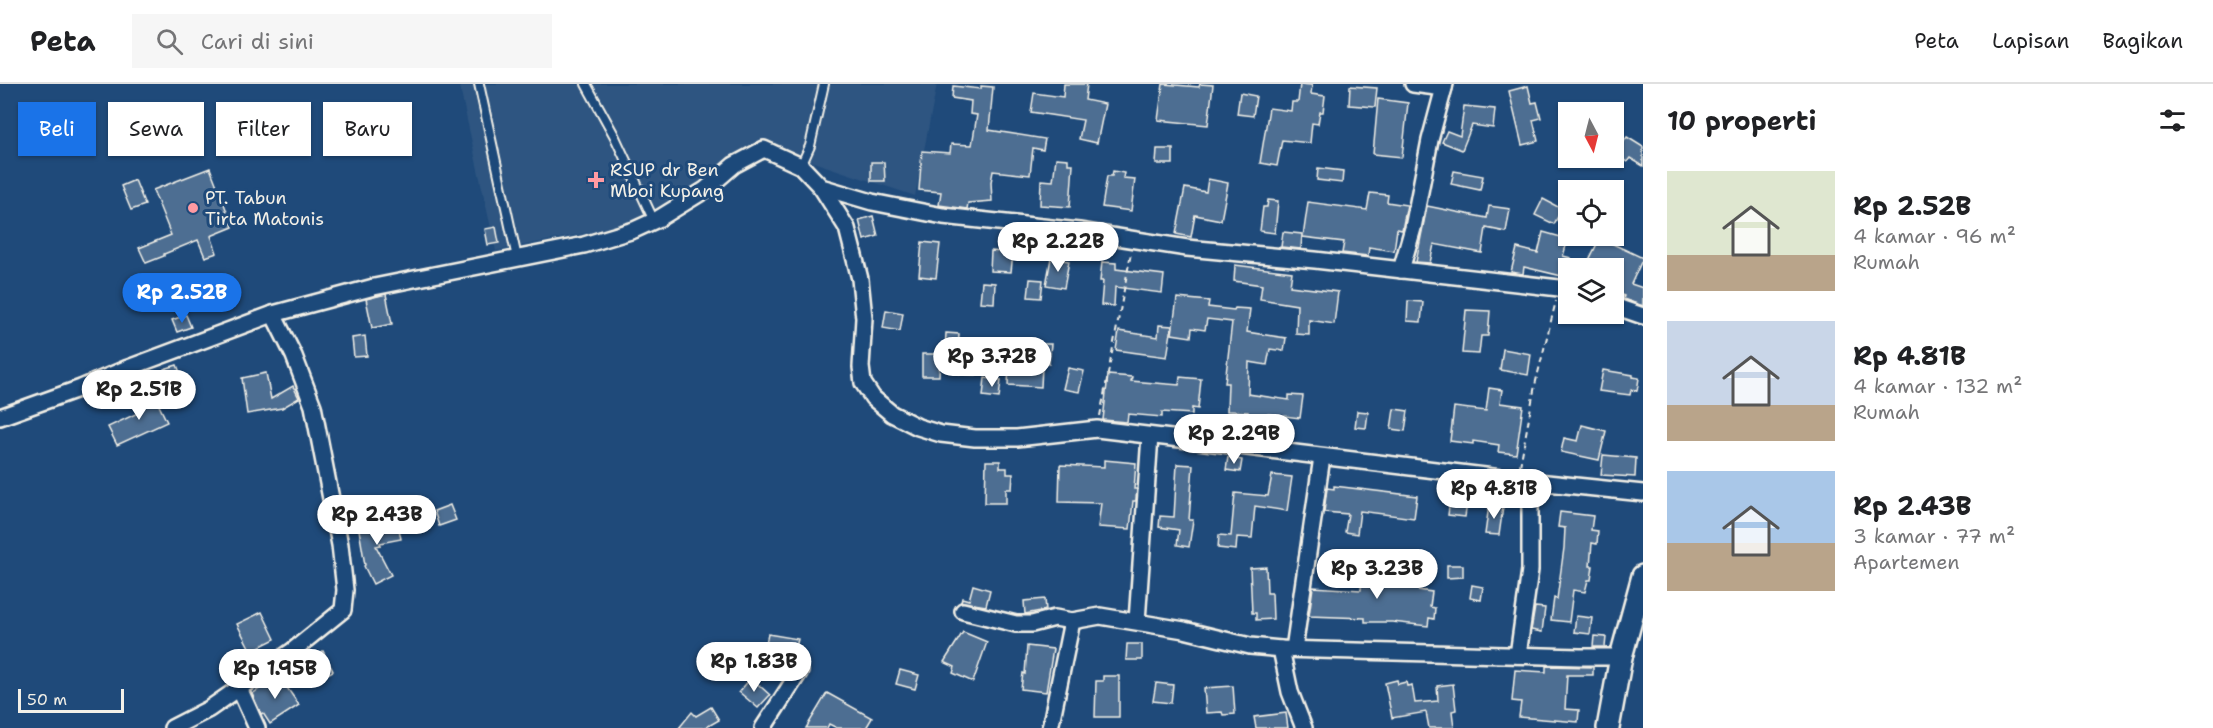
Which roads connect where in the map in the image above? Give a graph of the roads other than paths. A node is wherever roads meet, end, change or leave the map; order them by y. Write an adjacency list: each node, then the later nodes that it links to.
1 (479, 84): 9 (lane)
2 (585, 84): 8 (lane)
3 (824, 84): 6 (lane)
4 (1413, 84): 5 (street)
5 (1445, 86): 10 (street)
6 (801, 166): 7 (street); 8 (street)
7 (821, 187): 10 (street); 16 (street)
8 (654, 221): 9 (street)
9 (517, 258): 13 (street)
10 (1401, 270): 11 (street)
11 (1558, 289)
12 (1624, 309): 14 (street)
13 (273, 314): 15 (street); 29 (street)
14 (1643, 316)
15 (0, 417)
16 (1150, 436): 17 (street); 23 (street)
17 (1322, 457): 18 (street); 25 (street)
18 (1524, 481): 19 (street); 26 (street)
19 (1643, 493)
20 (1643, 576): 24 (main road)
21 (963, 611): 22 (street)
22 (1072, 621): 23 (street); 33 (street)
23 (1137, 621): 25 (street)
24 (1637, 624): 27 (main road)
25 (1287, 649): 26 (street); 34 (street)
26 (1518, 655): 27 (street)
27 (1621, 657): 35 (main road)
28 (800, 671): 32 (street)
29 (239, 688): 30 (street); 31 (street)
30 (172, 728)
31 (257, 728)
32 (763, 728)
33 (1050, 728)
34 (1304, 728)
35 (1608, 728)

